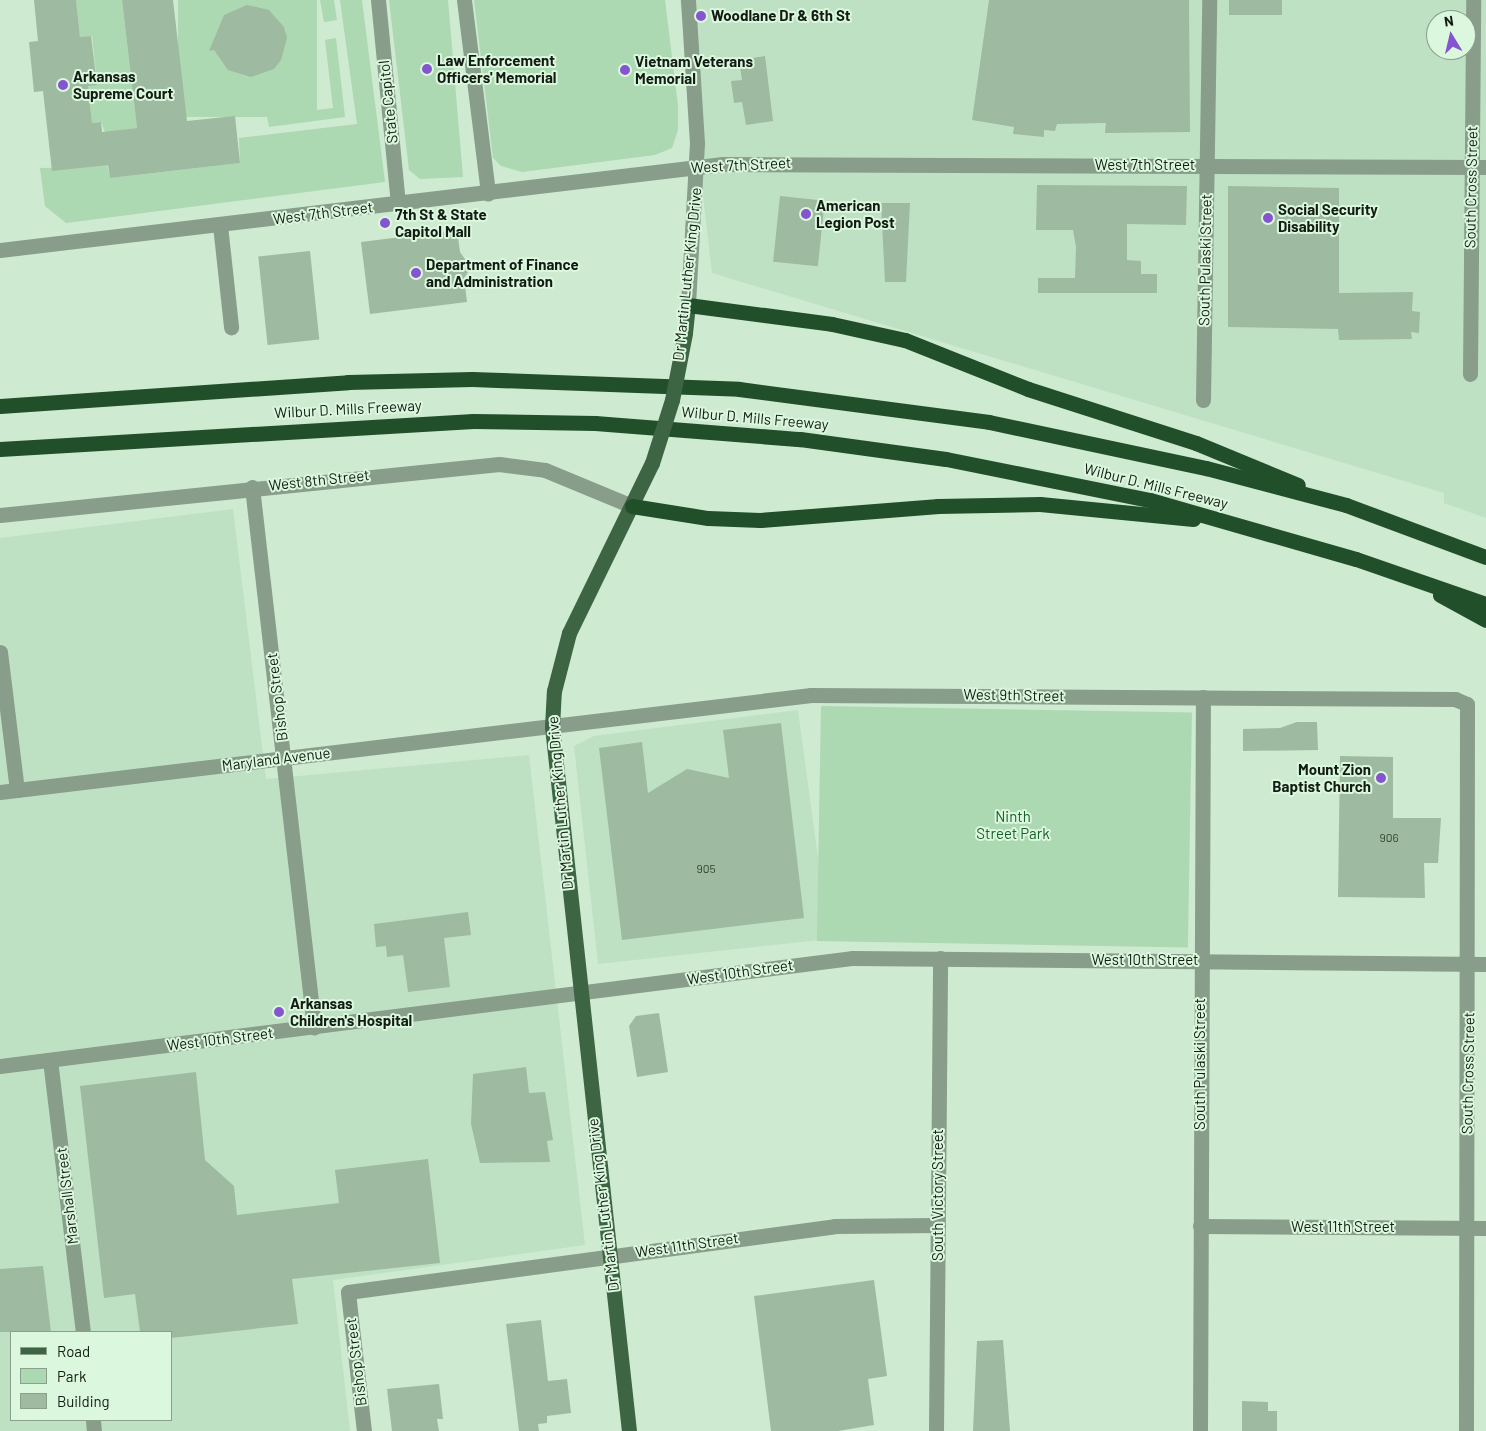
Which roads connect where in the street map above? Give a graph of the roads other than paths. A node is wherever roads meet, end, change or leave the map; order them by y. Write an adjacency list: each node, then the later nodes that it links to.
1 (378, 0): 10 (street, State Capitol)
2 (464, 0): 9 (street)
3 (688, 0): 8 (street, Dr Martin Luther King Drive)
4 (1209, 0): 6 (street, South Pulaski Street)
5 (1473, 0): 7 (street, South Cross Street)
6 (1207, 165): 7 (street, West 7th Street); 8 (street, West 7th Street); 16 (street, South Pulaski Street)
7 (1478, 166): 15 (street, South Cross Street)
8 (697, 167): 9 (street, West 7th Street); 13 (street, Dr Martin Luther King Drive)
9 (488, 194): 10 (street, West 7th Street)
10 (398, 204): 11 (street, West 7th Street)
11 (220, 225): 12 (street, West 7th Street); 14 (street)
12 (0, 250)
13 (688, 305): 20 (highway); 21 (main road, Dr Martin Luther King Drive, bridge)
14 (232, 327)
15 (1470, 374)
16 (1203, 400)
17 (0, 406): 20 (highway, Wilbur D. Mills Freeway)
18 (0, 449): 23 (highway, Wilbur D. Mills Freeway)
19 (252, 487): 21 (street, West 8th Street); 22 (street, West 8th Street); 32 (street, Bishop Street)
20 (1346, 504): 24 (highway, Wilbur D. Mills Freeway)
21 (632, 506): 23 (highway); 31 (main road, Dr Martin Luther King Drive)
22 (0, 515)
23 (1233, 522): 25 (highway, Wilbur D. Mills Freeway)
24 (1486, 557)
25 (1399, 573): 26 (highway, Wilbur D. Mills Freeway); 27 (highway)
26 (1486, 604)
27 (1486, 620)
28 (0, 652): 33 (street)
29 (1203, 697): 30 (street, West 9th Street); 31 (street, West 9th Street); 36 (street, South Pulaski Street)
30 (1468, 715): 37 (street, South Cross Street)
31 (552, 727): 32 (street, Maryland Avenue); 39 (main road, Dr Martin Luther King Drive)
32 (284, 758): 33 (street, Maryland Avenue); 40 (street, Bishop Street)
33 (17, 790): 34 (street, Maryland Avenue)
34 (0, 792)
35 (940, 958): 36 (street, West 10th Street); 39 (street, West 10th Street); 43 (street, South Victory Street)
36 (1201, 960): 37 (street, West 10th Street); 44 (street, South Pulaski Street)
37 (1470, 964): 38 (street, West 10th Street); 45 (street, South Cross Street)
38 (1486, 964)
39 (579, 994): 40 (street, West 10th Street); 47 (main road, Dr Martin Luther King Drive)
40 (314, 1027): 41 (street, West 10th Street)
41 (50, 1060): 42 (street, West 10th Street); 49 (street, Marshall Street)
42 (0, 1066)
43 (938, 1225): 47 (street, West 11th Street); 52 (street, South Victory Street)
44 (1200, 1226): 45 (street, West 11th Street); 53 (street, South Pulaski Street)
45 (1465, 1228): 46 (street, West 11th Street); 54 (street, South Cross Street)
46 (1486, 1228)
47 (608, 1255): 48 (street, West 11th Street); 51 (main road, Dr Martin Luther King Drive)
48 (348, 1292): 50 (street, Bishop Street)
49 (83, 1331)
50 (364, 1431)
51 (629, 1431)
52 (936, 1431)
53 (1200, 1431)
54 (1466, 1431)

